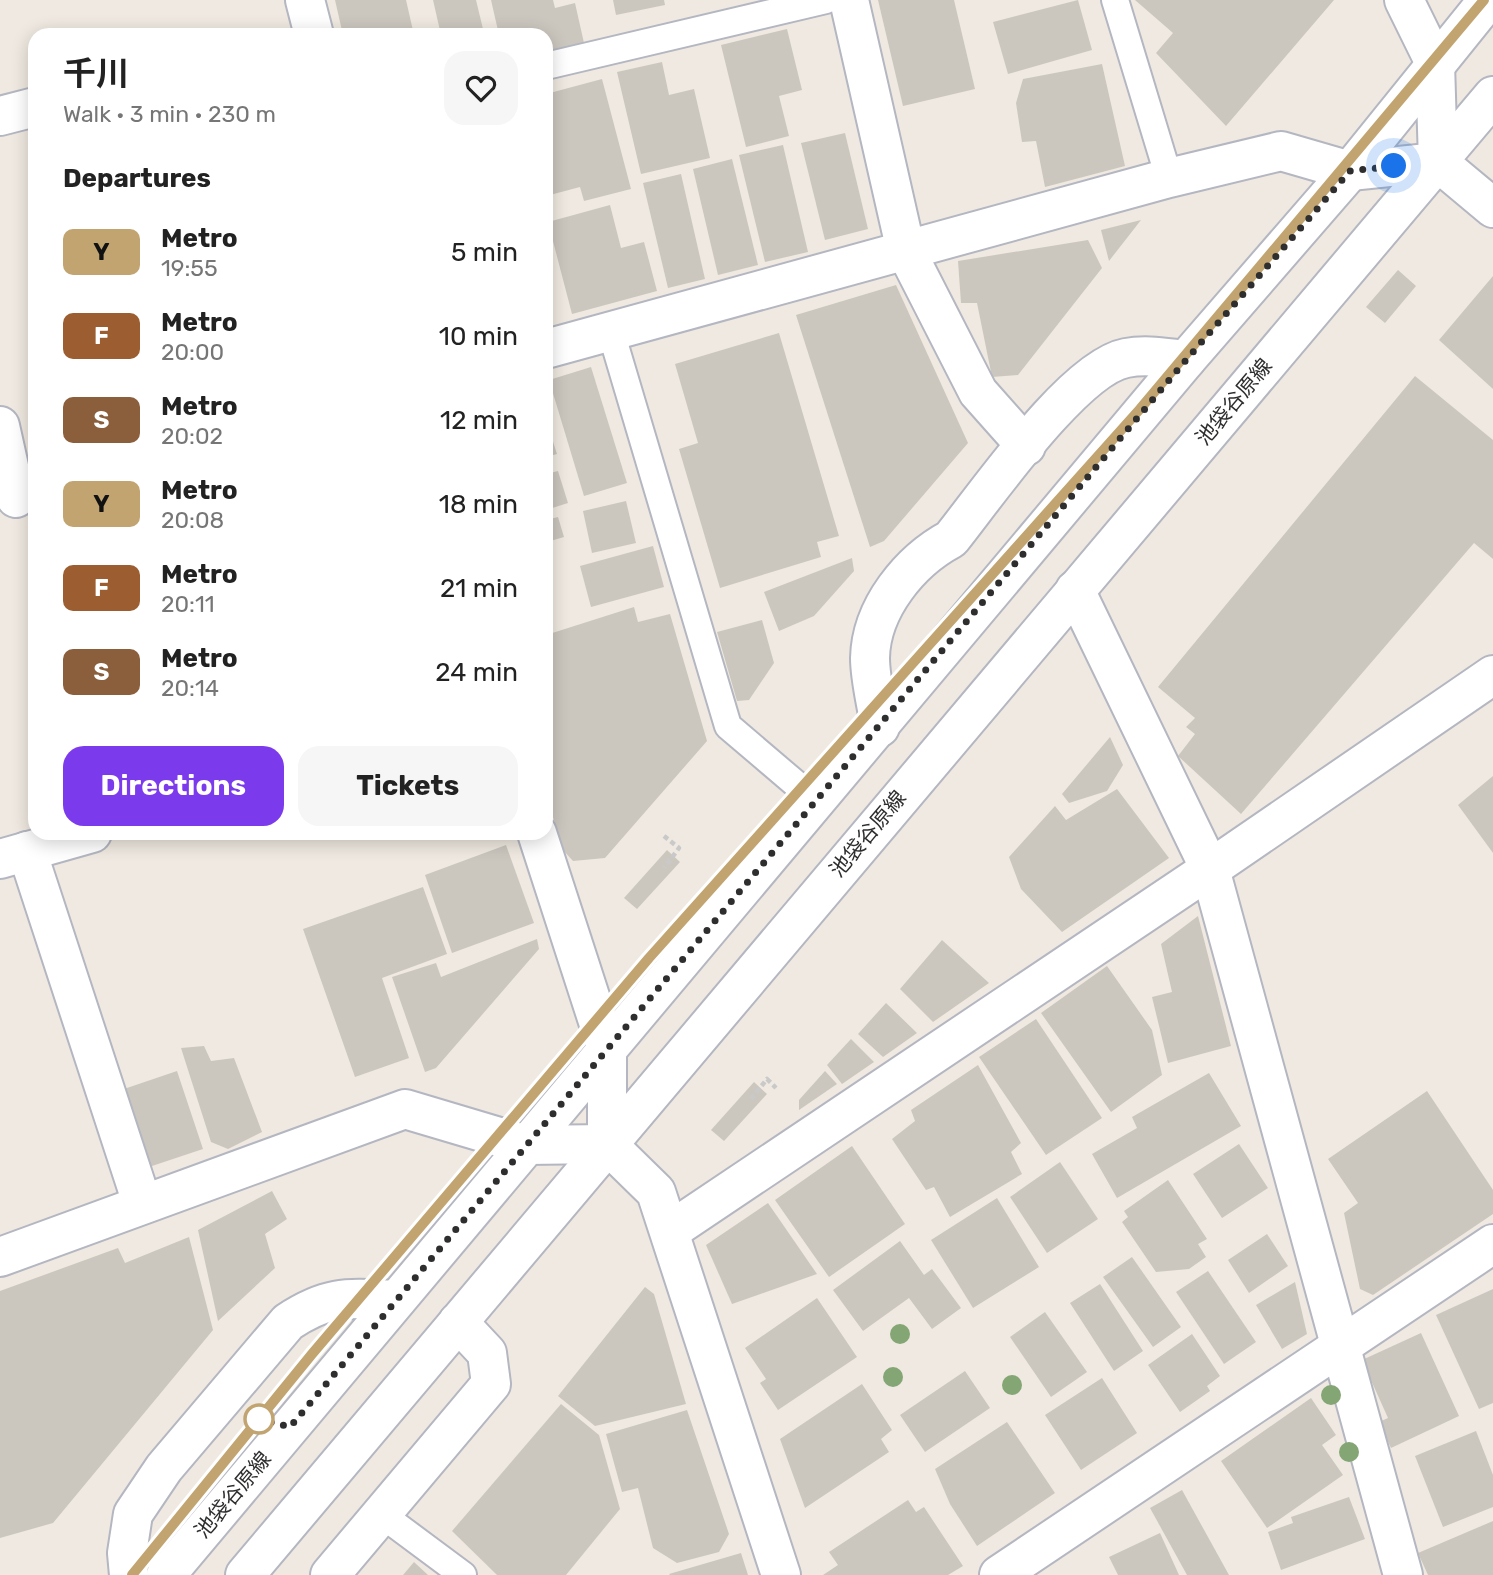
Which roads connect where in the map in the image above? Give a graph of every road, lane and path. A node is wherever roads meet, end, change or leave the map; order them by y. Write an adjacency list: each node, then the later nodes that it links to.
1 (306, 0): 7 (street)
2 (826, 0): 9 (lane)
3 (849, 0): 17 (street)
4 (1115, 0): 15 (lane)
5 (1488, 0): 8 (street, 池袋谷原線)
6 (1405, 1): 8 (street)
7 (312, 28)
8 (1435, 62): 13 (street); 14 (street, 池袋谷原線)
9 (553, 64)
10 (1493, 96): 13 (street, 池袋谷原線)
11 (28, 109): 12 (street)
12 (0, 116)
13 (1438, 162): 14 (street); 16 (street); 24 (street, 池袋谷原線)
14 (1350, 171): 15 (street); 20 (street, 池袋谷原線)
15 (1169, 178): 17 (street)
16 (1493, 208)
17 (906, 251): 18 (street); 22 (street)
18 (611, 332): 19 (street); 27 (lane)
19 (553, 347)
20 (1186, 360): 22 (street); 26 (street, 池袋谷原線)
21 (0, 426): 23 (street)
22 (1026, 446): 26 (street)
23 (17, 498)
24 (1075, 590): 33 (street); 37 (street, 池袋谷原線)
25 (1493, 674): 33 (street)
26 (880, 727): 27 (street, 池袋谷原線)
27 (816, 801): 34 (street, 池袋谷原線)
28 (664, 836): 32 (path)
29 (67, 840): 31 (street)
30 (539, 840): 34 (street)
31 (14, 855): 39 (street)
32 (664, 868)
33 (1210, 869): 40 (street); 45 (street)
34 (607, 1049): 37 (street); 38 (street, 池袋谷原線)
35 (776, 1088): 36 (path)
36 (751, 1099)
37 (607, 1144): 38 (street); 40 (street); 44 (street, 池袋谷原線)
38 (526, 1145): 39 (street); 43 (street, 池袋谷原線)
39 (142, 1203): 42 (street)
40 (670, 1231): 52 (street)
41 (1493, 1244): 45 (street)
42 (0, 1257)
43 (396, 1300): 47 (street); 48 (street, 池袋谷原線)
44 (458, 1322): 46 (street); 49 (street, 池袋谷原線)
45 (1341, 1346): 53 (street); 54 (street)
46 (381, 1514): 50 (street); 51 (lane)
47 (130, 1575)
48 (166, 1575)
49 (245, 1575)
50 (330, 1575)
51 (463, 1575)
52 (780, 1575)
53 (999, 1575)
54 (1403, 1575)

